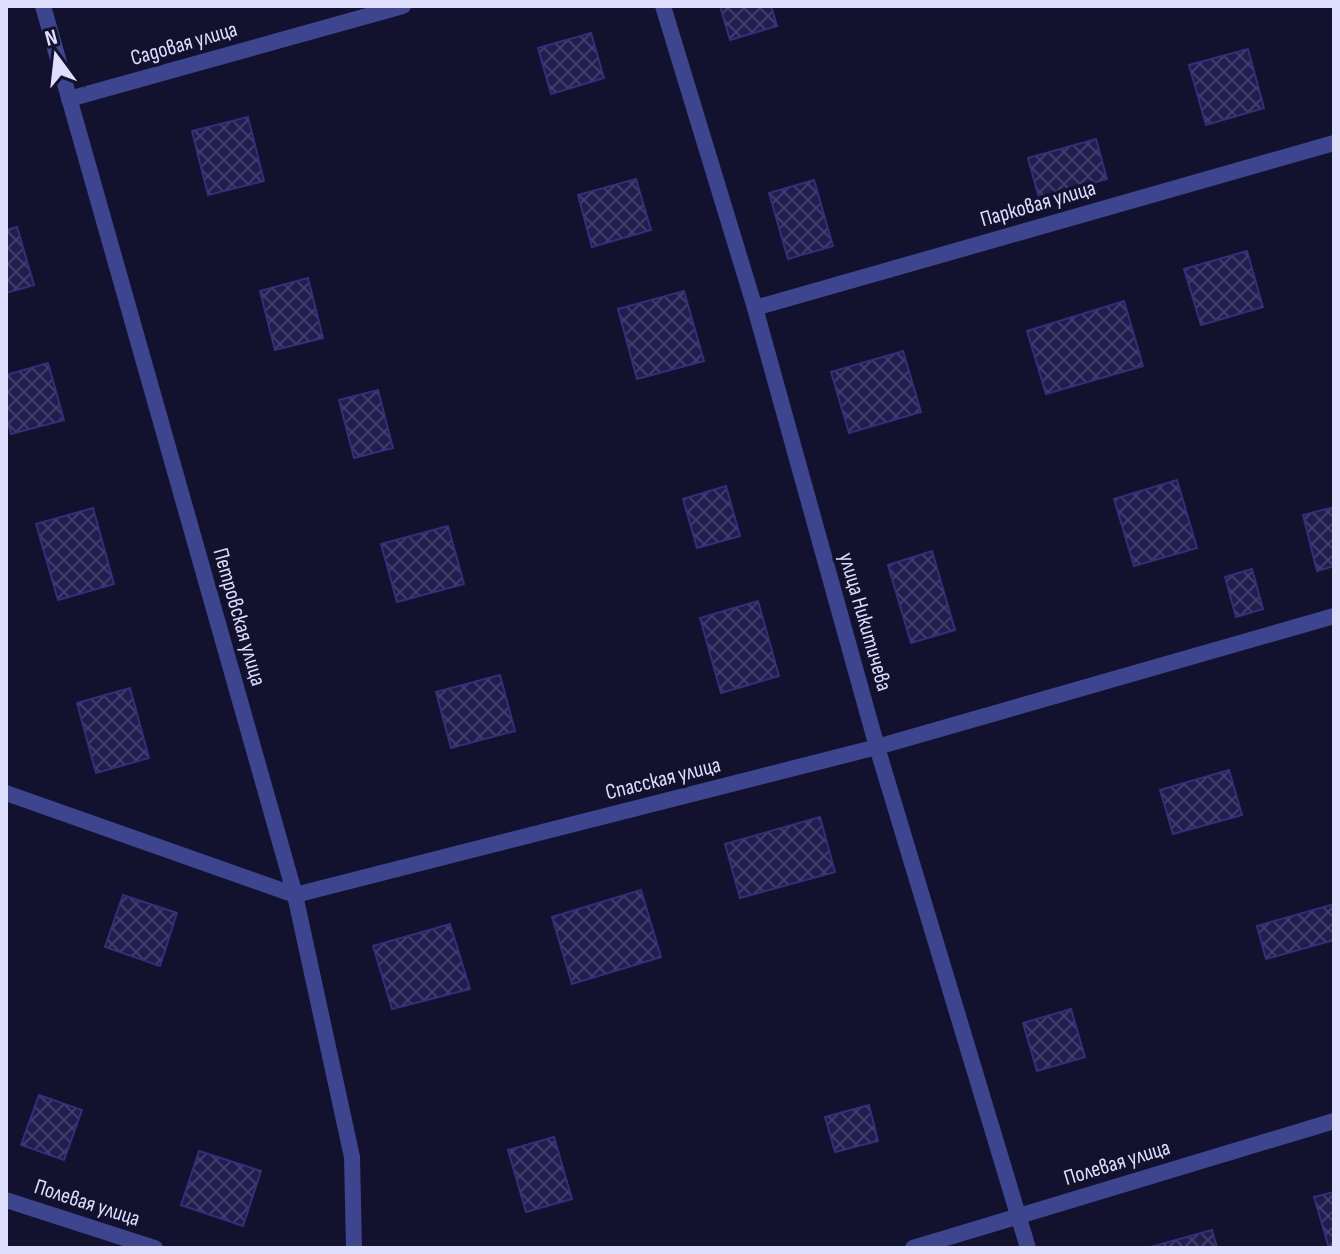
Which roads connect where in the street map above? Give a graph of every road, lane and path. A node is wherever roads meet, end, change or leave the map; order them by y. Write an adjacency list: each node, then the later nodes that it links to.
1 (43, 6): 4 (street, Петровская улица)
2 (403, 6): 4 (street, Садовая улица)
3 (663, 6): 6 (street, улица Никитичева)
4 (69, 99): 10 (street, Петровская улица)
5 (1334, 143): 6 (street, Парковая улица)
6 (755, 308): 8 (street, улица Никитичева)
7 (1334, 616): 8 (street, Спасская улица)
8 (877, 747): 10 (street, Спасская улица); 13 (street, улица Никитичева)
9 (6, 793): 10 (street)
10 (295, 895): 15 (street, Петровская улица)
11 (1334, 1121): 13 (street, Полевая улица)
12 (6, 1200): 14 (street, Полевая улица)
13 (1019, 1215): 16 (street, Полевая улица); 17 (street, улица Никитичева)
14 (155, 1248)
15 (354, 1248)
16 (913, 1248)
17 (1028, 1248)

